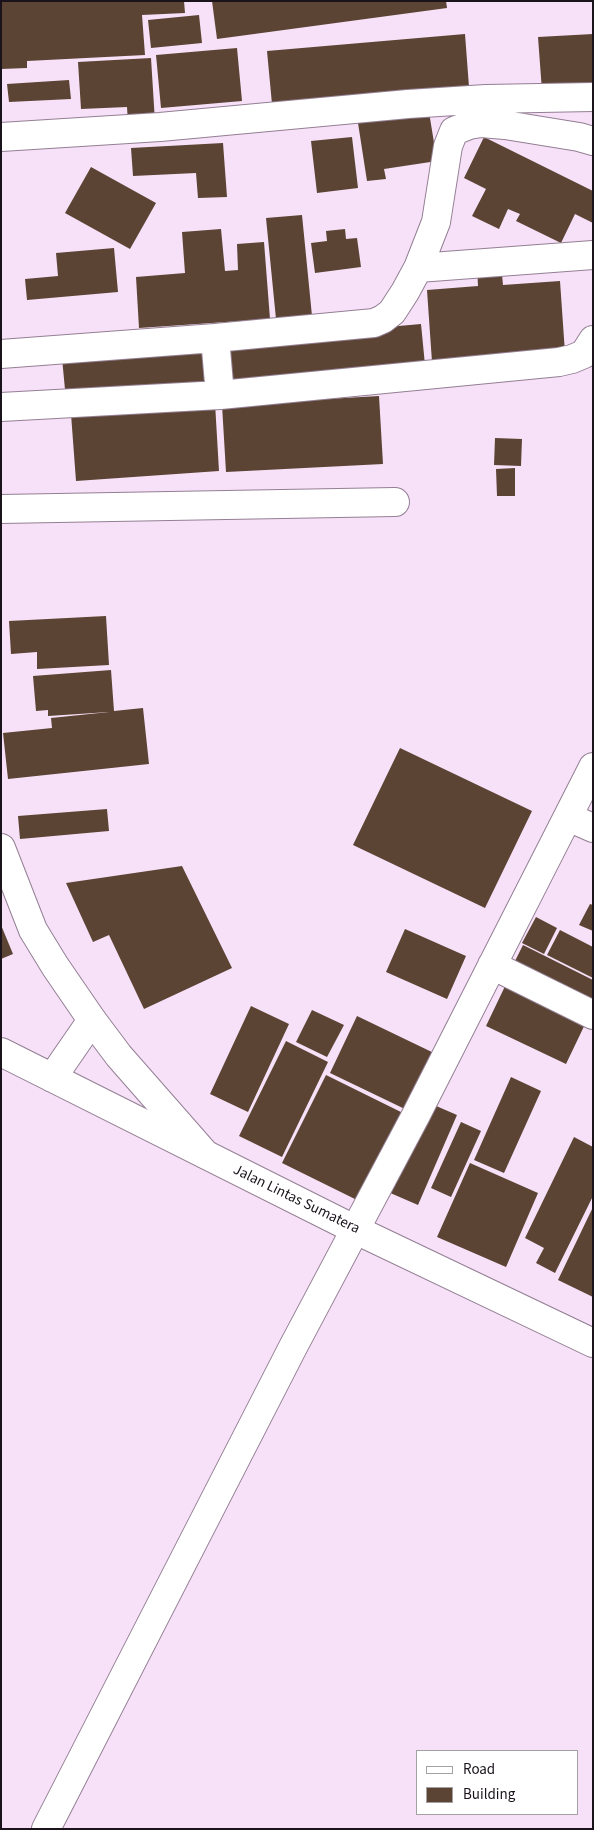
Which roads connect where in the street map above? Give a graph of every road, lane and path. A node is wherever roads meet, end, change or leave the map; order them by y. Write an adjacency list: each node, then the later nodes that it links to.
1 (593, 97): 2 (main road)
2 (1, 137)
3 (593, 142): 5 (main road)
4 (593, 254): 5 (main road)
5 (418, 268): 6 (main road)
6 (215, 338): 8 (main road); 9 (main road)
7 (593, 340): 9 (main road)
8 (1, 354)
9 (220, 395): 10 (main road)
10 (1, 407)
11 (395, 502): 12 (main road)
12 (1, 509)
13 (593, 767): 14 (main road)
14 (568, 817): 15 (main road); 17 (main road)
15 (593, 828)
16 (1, 848): 19 (main road)
17 (492, 965): 18 (main road); 23 (main road)
18 (593, 1015)
19 (92, 1020): 21 (main road); 22 (main road)
20 (1, 1052): 21 (main road, Jalan Lintas Sumatera)
21 (52, 1078): 22 (main road, Jalan Lintas Sumatera)
22 (205, 1155): 23 (main road, Jalan Lintas Sumatera)
23 (356, 1230): 24 (main road, Jalan Lintas Sumatera); 25 (main road)
24 (593, 1343)
25 (46, 1829)

